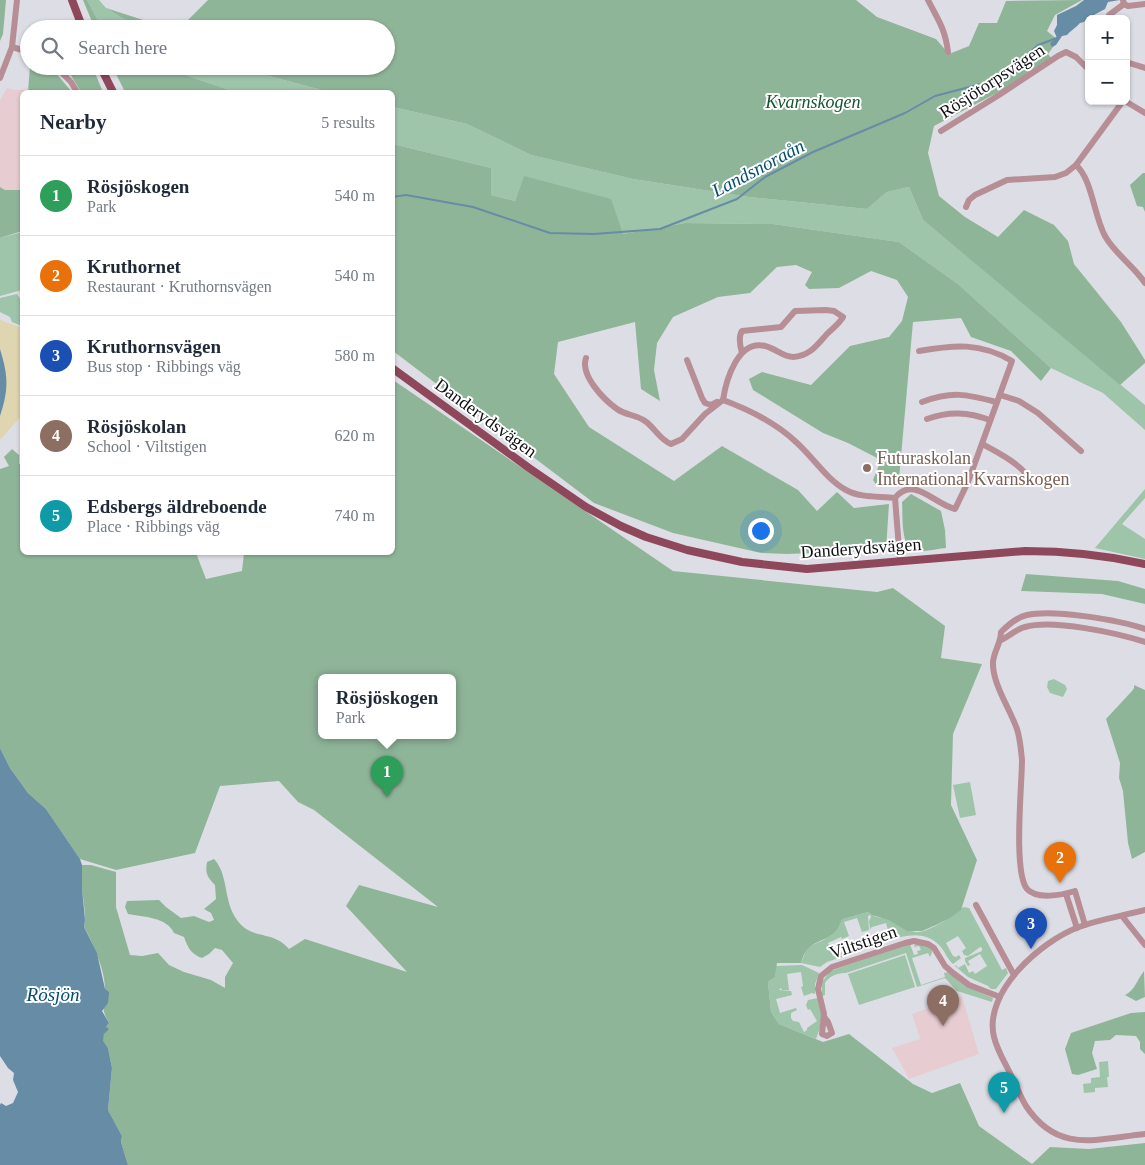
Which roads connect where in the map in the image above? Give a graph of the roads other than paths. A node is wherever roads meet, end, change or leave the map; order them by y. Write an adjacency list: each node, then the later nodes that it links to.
1 (17, 0): 8 (street)
2 (72, 0): 7 (main road)
3 (928, 0): 10 (street)
4 (1124, 2): 5 (street); 6 (street)
5 (1145, 4)
6 (1109, 15)
7 (80, 20)
8 (12, 47): 9 (street); 16 (street)
9 (20, 49)
10 (948, 52)
11 (1130, 63): 13 (street)
12 (1085, 66): 22 (street, Rösjötorpsvägen)
13 (1145, 68)
14 (64, 75): 17 (street)
15 (104, 75): 18 (main road)
16 (0, 78)
17 (76, 90)
18 (112, 90)
19 (1130, 104): 21 (street)
20 (1121, 105): 23 (street)
21 (1145, 113)
22 (941, 131)
23 (1076, 165): 24 (street); 25 (street)
24 (966, 207)
25 (1143, 284)
26 (918, 350): 31 (street)
27 (742, 353): 27 (street); 32 (street)
28 (586, 358): 32 (street)
29 (686, 360): 32 (street)
30 (395, 370): 41 (main road, Danderydsvägen)
31 (1000, 394): 34 (street); 38 (street)
32 (723, 400): 40 (street)
33 (922, 402): 34 (street)
34 (996, 402): 36 (street)
35 (927, 418): 36 (street)
36 (990, 420): 37 (street)
37 (982, 444): 39 (street); 40 (street)
38 (1081, 450)
39 (1029, 480)
40 (896, 498): 41 (street)
41 (900, 561): 42 (main road, Danderydsvägen)
42 (1145, 564)
43 (1145, 628): 44 (street)
44 (1001, 640): 45 (street); 46 (street)
45 (1145, 642)
46 (1066, 894): 50 (street); 51 (street)
47 (976, 905): 53 (street)
48 (1145, 910): 49 (street)
49 (1122, 916): 50 (street); 52 (street)
50 (1085, 925): 51 (street)
51 (1077, 928): 53 (street)
52 (1145, 945)
53 (1014, 975): 54 (street)
54 (1000, 997): 55 (street, Viltstigen); 56 (street)
55 (824, 1018)
56 (1145, 1134)

